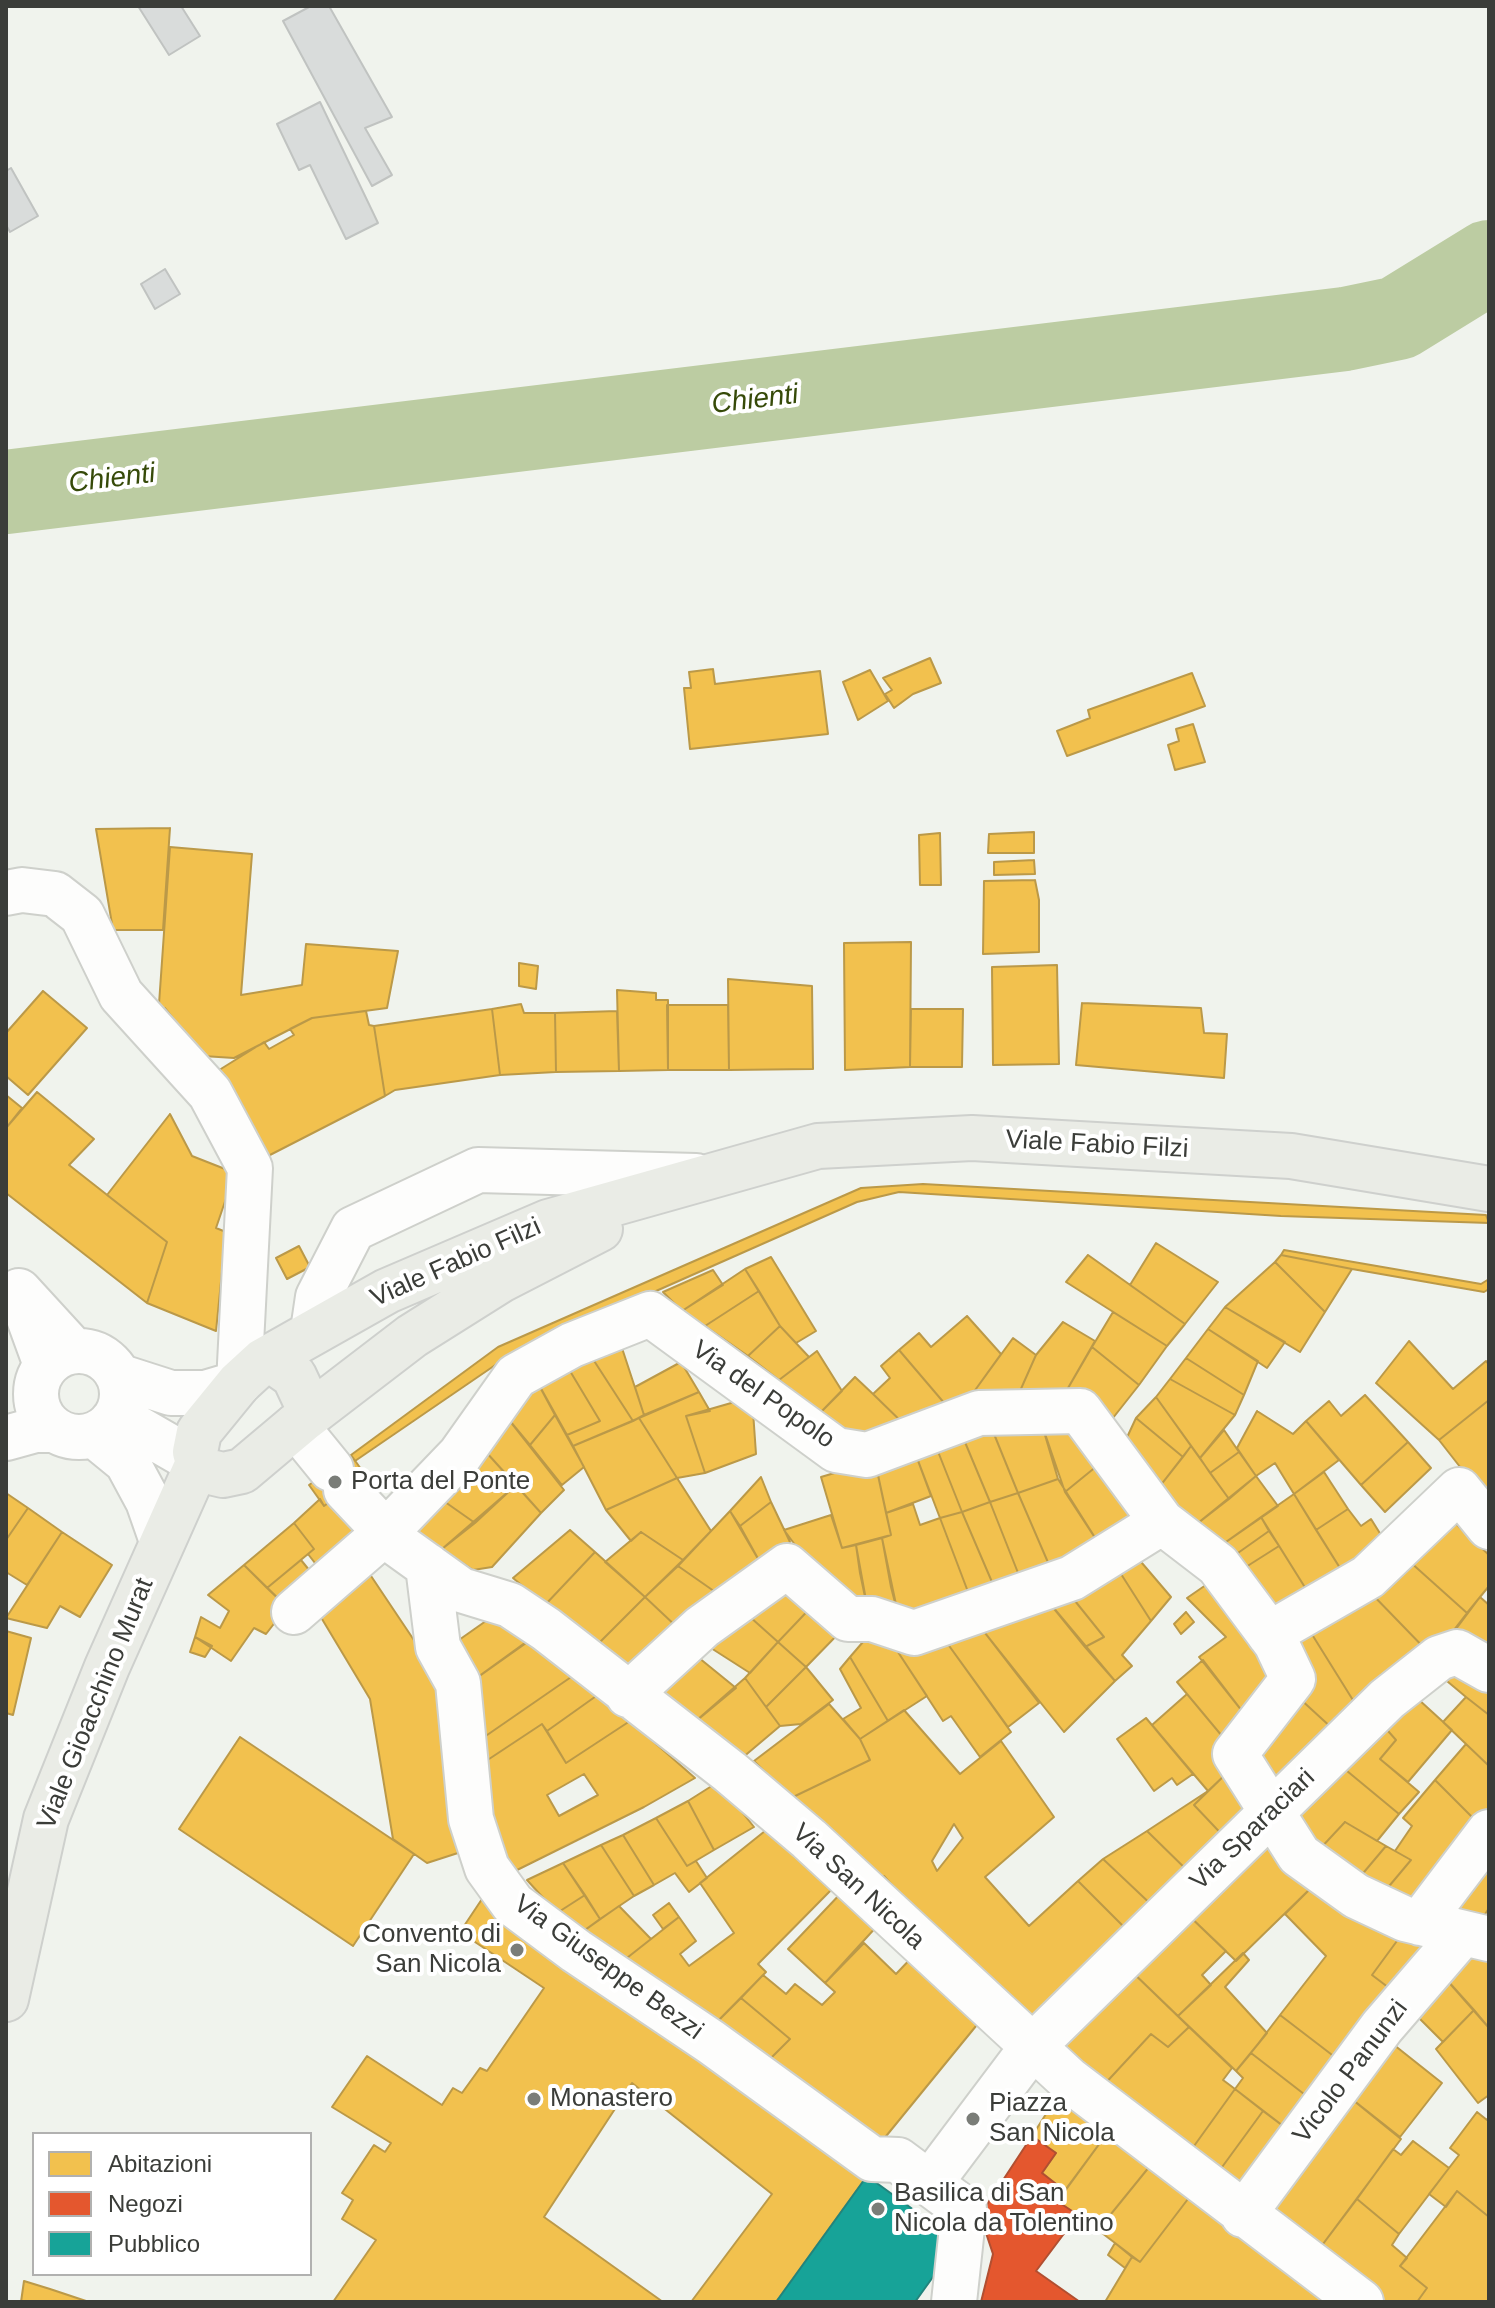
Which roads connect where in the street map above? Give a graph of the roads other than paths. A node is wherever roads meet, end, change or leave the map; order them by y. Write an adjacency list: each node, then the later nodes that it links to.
1 (6, 893): 6 (street)
2 (706, 1177): 3 (main road, Viale Fabio Filzi); 5 (main road, Viale Fabio Filzi); 5 (street); 9 (main road, Viale Fabio Filzi)
3 (1489, 1189)
4 (13, 1284): 7 (street)
5 (313, 1331): 6 (main road, Viale Fabio Filzi)
6 (251, 1372): 8 (street); 9 (main road); 13 (main road, Viale Fabio Filzi)
7 (40, 1373): 8 (street); 10 (street); 11 (street)
8 (118, 1376): 11 (street)
9 (300, 1422): 13 (main road, Viale Fabio Filzi); 16 (street, Via San Nicola)
10 (6, 1423)
11 (87, 1428): 12 (street); 13 (street); 17 (street)
12 (6, 1438)
13 (198, 1463): 17 (main road, Viale Gioacchino Murat)
14 (1162, 1522): 16 (street, Via del Popolo); 20 (street, Via del Popolo); 22 (street)
15 (1489, 1527): 20 (street)
16 (386, 1532): 18 (street, Via San Nicola); 19 (street)
17 (162, 1541): 27 (main road, Viale Gioacchino Murat)
18 (428, 1566): 22 (street, Via San Nicola); 29 (street, Via Giuseppe Bezzi)
19 (294, 1612)
20 (1269, 1634): 23 (street, Via del Popolo)
21 (1489, 1670): 23 (street, Via Sparaciari)
22 (628, 1695): 28 (street, Via San Nicola)
23 (1271, 1813): 25 (street, Via del Popolo); 28 (street, Via Sparaciari)
24 (1489, 1832): 25 (street)
25 (1420, 1923): 26 (street, Via del Popolo)
26 (1476, 1936): 30 (street, Vicolo Panunzi)
27 (6, 1999)
28 (1033, 2046): 29 (street); 30 (street, Via San Nicola)
29 (930, 2183): 31 (street)
30 (1243, 2215): 32 (street, Via San Nicola)
31 (954, 2302)
32 (1361, 2302)

